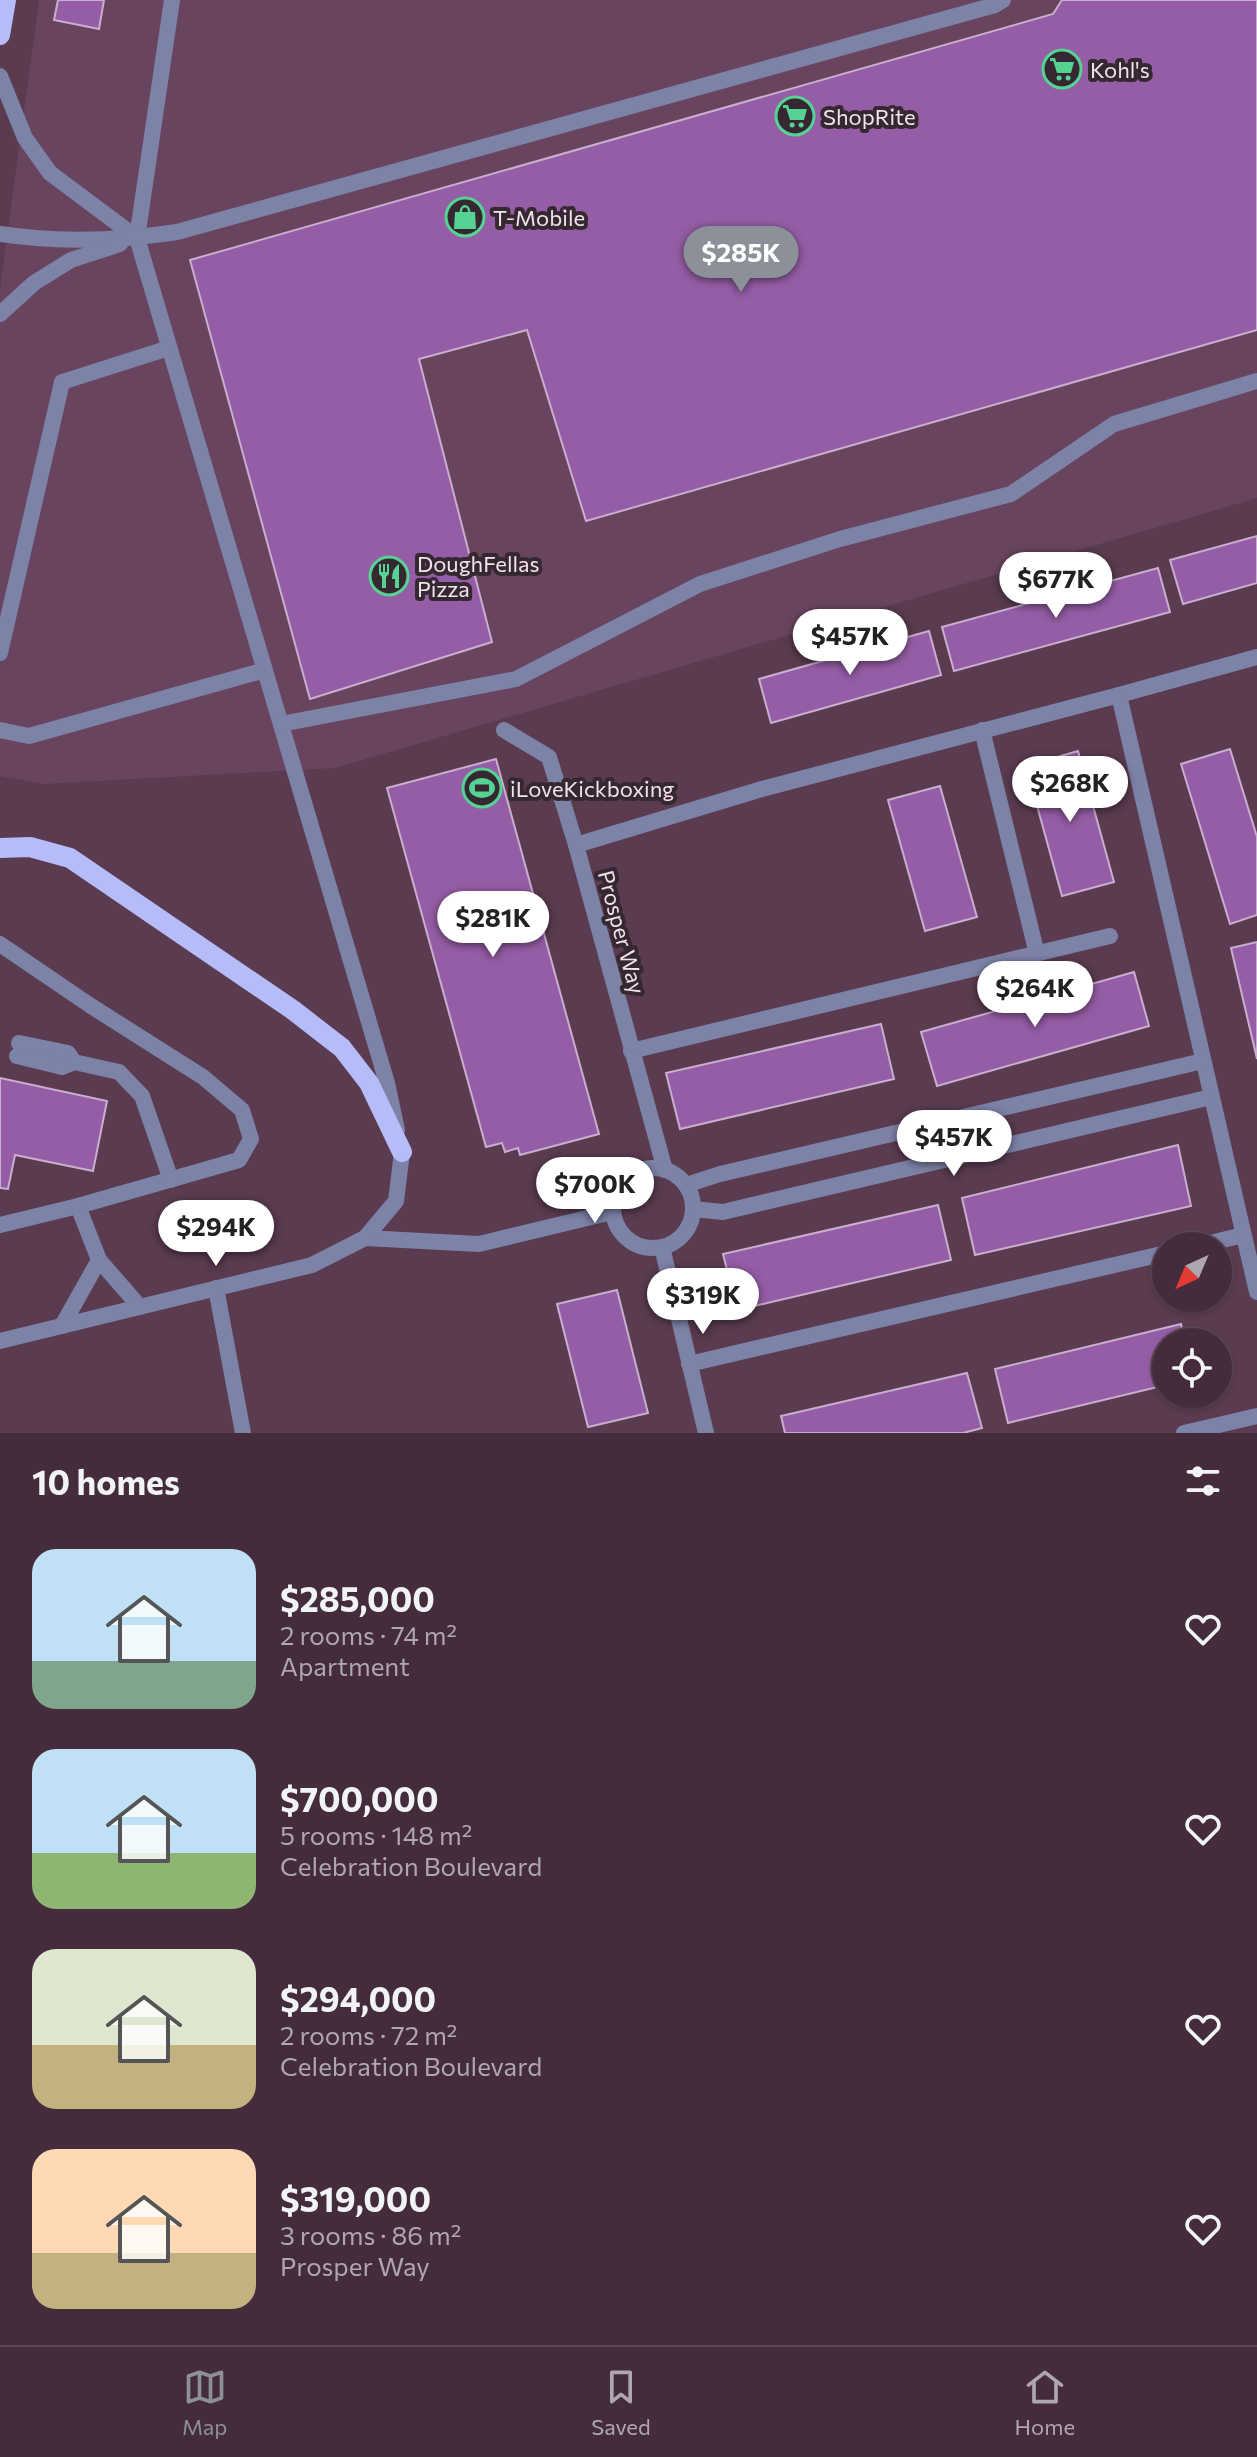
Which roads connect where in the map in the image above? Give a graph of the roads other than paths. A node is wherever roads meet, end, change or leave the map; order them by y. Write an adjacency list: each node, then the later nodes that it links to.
1 (6, 0): 4 (main road)
2 (172, 0): 7 (street)
3 (1003, 0): 7 (street)
4 (0, 35)
5 (0, 76): 7 (street)
6 (0, 234): 7 (street)
7 (137, 238): 8 (street); 9 (street)
8 (0, 314)
9 (169, 348): 11 (street); 13 (street)
10 (1257, 381): 15 (street)
11 (0, 653)
12 (1257, 657): 14 (street)
13 (265, 670): 15 (street); 16 (street)
14 (1119, 695): 18 (street); 26 (street)
15 (281, 724): 28 (street)
16 (0, 730)
17 (504, 730): 19 (street, Prosper Way)
18 (982, 730): 19 (street); 23 (street)
19 (576, 845): 25 (street, Prosper Way)
20 (0, 848): 28 (main road)
21 (1110, 936): 23 (street)
22 (0, 944): 30 (street)
23 (1037, 954): 25 (street)
24 (18, 1049): 30 (street)
25 (631, 1051): 29 (street, Prosper Way)
26 (1203, 1061): 27 (street); 31 (street)
27 (1211, 1097): 33 (street); 36 (street)
28 (402, 1152): 37 (street)
29 (665, 1170): 31 (street); 34 (street)
30 (171, 1180): 32 (street)
31 (686, 1185): 33 (street)
32 (78, 1206): 35 (street); 41 (street)
33 (693, 1209): 39 (street)
34 (612, 1212): 37 (street); 39 (street)
35 (0, 1225)
36 (1243, 1235): 38 (street); 43 (street)
37 (365, 1238): 42 (street)
38 (1232, 1238)
39 (662, 1247): 47 (street)
40 (1152, 1256): 47 (street)
41 (99, 1260): 44 (street); 45 (street)
42 (216, 1288): 44 (street); 49 (street)
43 (1257, 1292)
44 (140, 1307): 45 (street)
45 (62, 1326): 46 (street)
46 (0, 1341)
47 (689, 1364): 50 (street)
48 (1257, 1416): 51 (street)
49 (243, 1433)
50 (706, 1433)
51 (1184, 1433)

